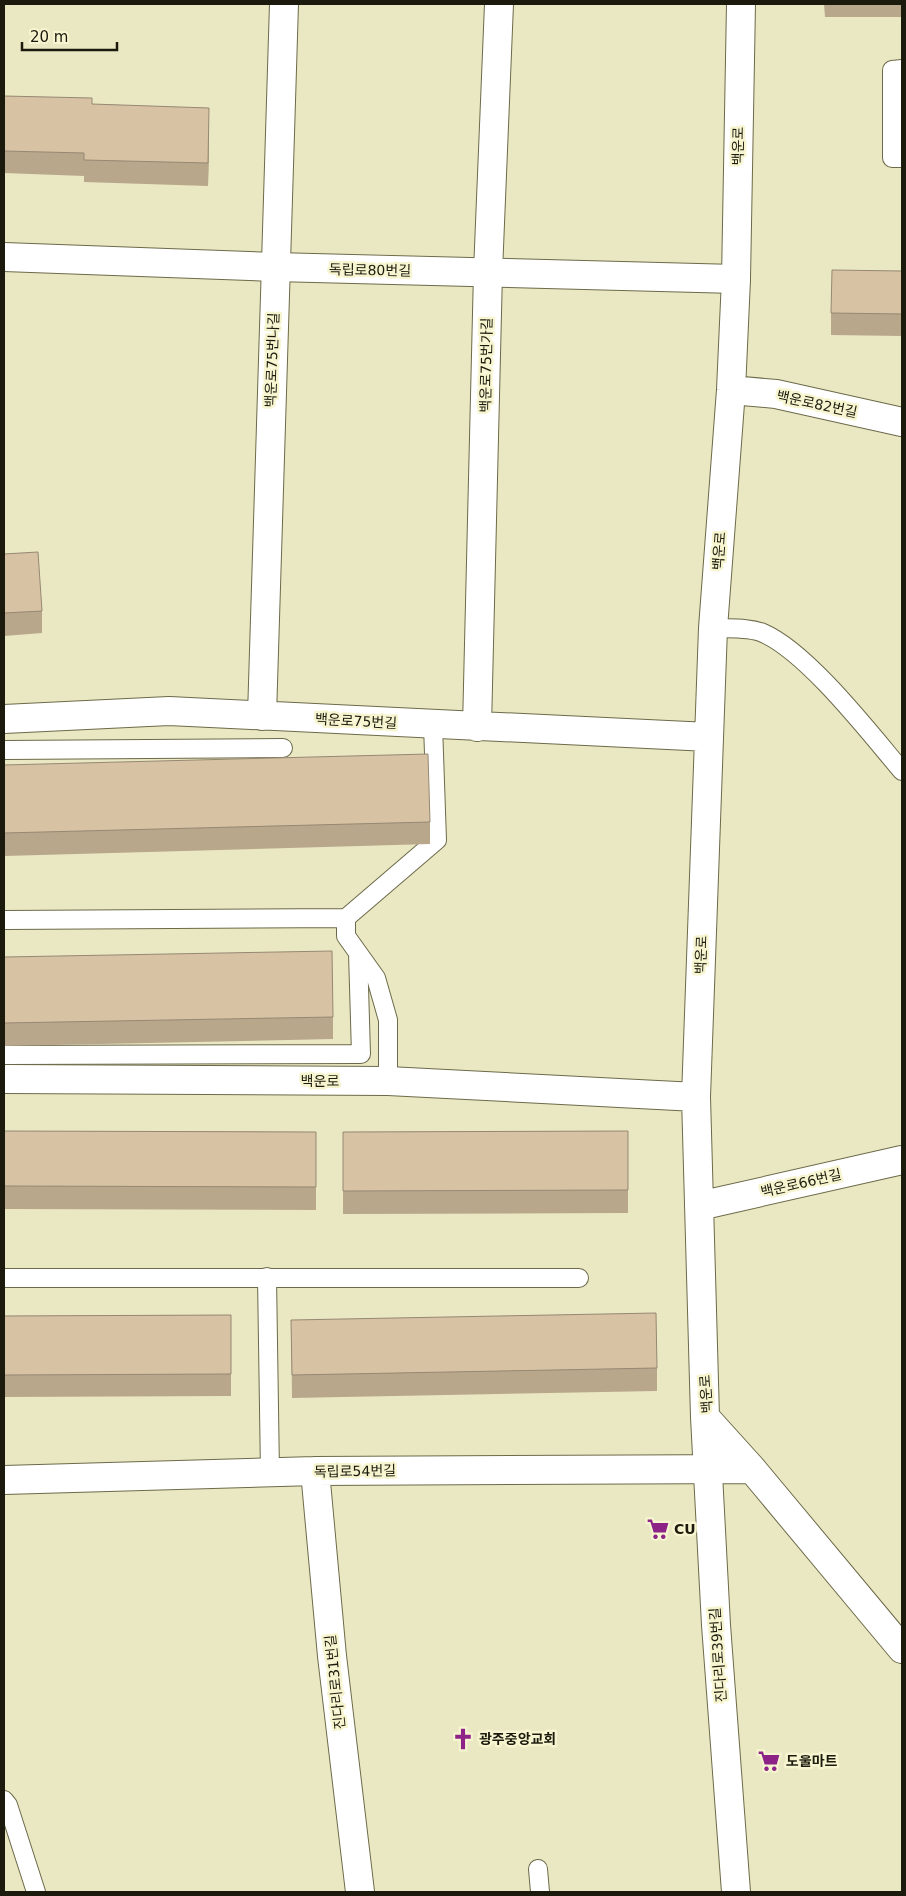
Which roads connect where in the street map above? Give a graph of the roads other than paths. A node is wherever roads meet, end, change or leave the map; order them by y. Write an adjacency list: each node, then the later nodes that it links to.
1 (284, 4): 7 (street, 백운로75번나길)
2 (499, 4): 8 (street, 백운로75번가길)
3 (741, 4): 9 (street, 백운로)
4 (902, 69): 5 (lane)
5 (902, 158)
6 (4, 257): 7 (street, 독립로80번길)
7 (275, 267): 8 (street, 독립로80번길); 13 (street, 백운로75번나길)
8 (488, 272): 9 (street, 독립로80번길); 16 (street, 백운로75번가길)
9 (736, 279): 10 (street, 백운로)
10 (731, 390): 11 (street, 백운로82번길); 12 (street, 백운로)
11 (902, 422)
12 (713, 628): 17 (street, 백운로); 20 (lane)
13 (262, 716): 14 (street, 백운로75번길); 15 (street, 백운로75번길)
14 (4, 719)
15 (434, 725): 16 (street, 백운로75번길); 21 (lane)
16 (477, 727): 17 (street, 백운로75번길)
17 (709, 737): 27 (street, 백운로)
18 (283, 748): 19 (lane)
19 (4, 750)
20 (902, 771)
21 (346, 918): 22 (lane); 23 (lane)
22 (4, 920)
23 (358, 952): 24 (lane); 26 (lane)
24 (4, 1055)
25 (4, 1079): 26 (street, 백운로)
26 (388, 1082): 27 (street, 백운로)
27 (696, 1097): 29 (street, 백운로)
28 (902, 1160): 29 (street, 백운로66번길)
29 (699, 1206): 33 (street, 백운로)
30 (267, 1277): 31 (lane); 32 (lane); 37 (lane)
31 (4, 1278)
32 (579, 1278)
33 (705, 1417): 34 (street, 진다리로39번길); 35 (street, 백운로)
34 (707, 1468): 35 (street, 독립로54번길); 36 (street, 독립로54번길); 45 (street, 진다리로39번길)
35 (752, 1469): 39 (street, 백운로)
36 (315, 1471): 37 (street, 독립로54번길); 43 (street, 진다리로31번길)
37 (270, 1474): 38 (street, 독립로54번길)
38 (4, 1480)
39 (902, 1649)
40 (4, 1800): 42 (lane)
41 (538, 1869): 44 (lane)
42 (36, 1892)
43 (360, 1892)
44 (540, 1892)
45 (736, 1892)

